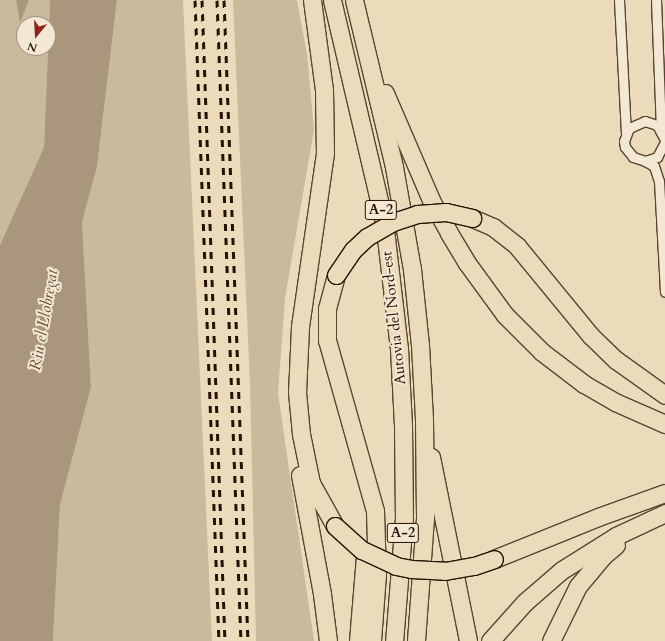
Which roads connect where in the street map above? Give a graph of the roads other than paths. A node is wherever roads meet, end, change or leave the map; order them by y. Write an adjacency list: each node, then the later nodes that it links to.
1 (312, 0): 11 (highway)
2 (332, 0): 23 (highway, Autovia del Nord-est / A-2)
3 (354, 0): 6 (highway, Autovia del Nord-est / A-2)
4 (619, 0): 7 (street)
5 (656, 0): 8 (street)
6 (369, 58): 14 (highway); 15 (highway, Autovia del Nord-est / A-2)
7 (626, 133): 8 (street); 10 (street)
8 (664, 136): 9 (street)
9 (661, 157): 10 (street)
10 (645, 161): 12 (street)
11 (311, 248): 17 (highway, bridge); 20 (highway)
12 (665, 292)
13 (665, 395): 16 (highway, bridge)
14 (665, 424)
15 (424, 430): 24 (highway, Autovia del Nord-est / A-2); 25 (highway)
16 (368, 488): 21 (highway); 22 (highway)
17 (665, 493)
18 (665, 514): 26 (highway)
19 (665, 518): 27 (highway)
20 (328, 641)
21 (358, 641)
22 (372, 641)
23 (394, 641)
24 (416, 641)
25 (468, 641)
26 (490, 641)
27 (551, 641)

